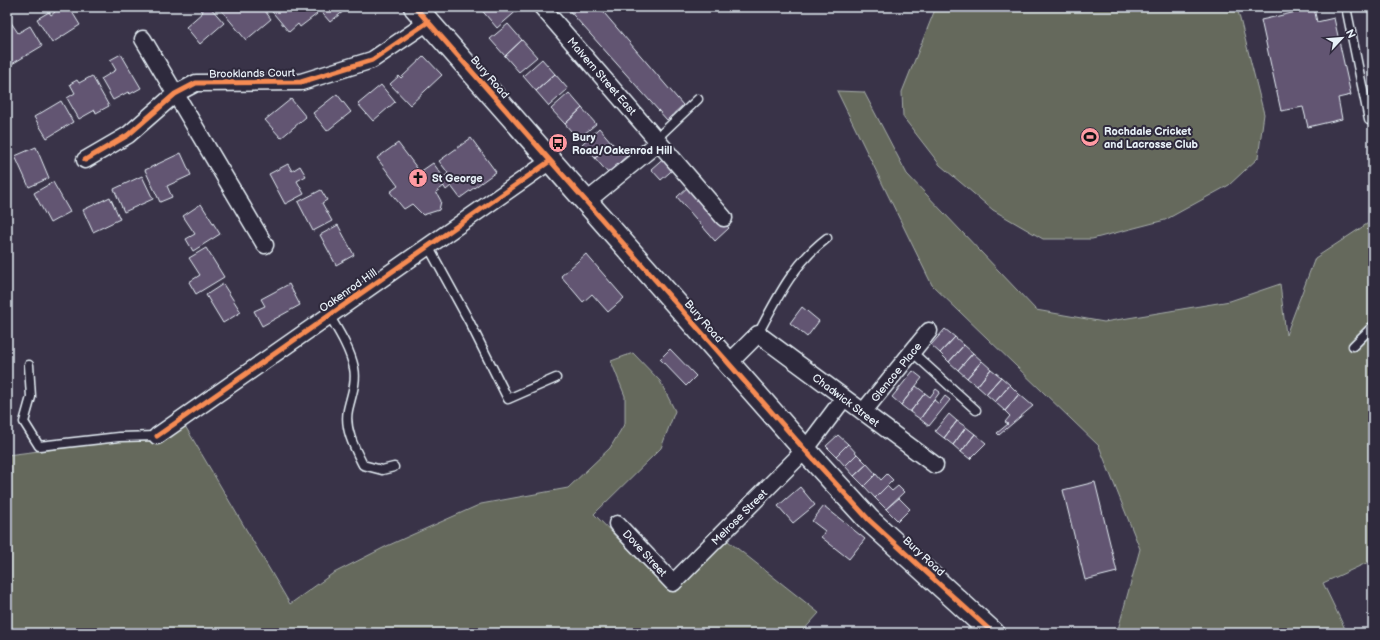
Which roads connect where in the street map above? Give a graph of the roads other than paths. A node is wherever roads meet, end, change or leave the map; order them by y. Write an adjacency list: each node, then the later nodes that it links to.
1 (542, 7): 8 (street, Malvern Street East)
2 (1346, 7): 7 (lane)
3 (422, 14): 5 (street, Brooklands Court); 10 (main road, Bury Road)
4 (143, 39): 5 (street)
5 (175, 94): 9 (street, Brooklands Court); 14 (street)
6 (698, 100): 8 (lane)
7 (1368, 120)
8 (657, 140): 11 (street); 12 (street, Malvern Street East)
9 (85, 160)
10 (550, 161): 11 (main road, Bury Road); 15 (street, Oakenrod Hill)
11 (586, 202): 22 (main road, Bury Road)
12 (724, 218)
13 (827, 238): 19 (lane)
14 (265, 245)
15 (428, 246): 16 (street, Oakenrod Hill); 24 (lane)
16 (329, 315): 28 (street, Oakenrod Hill); 31 (lane)
17 (1373, 326): 20 (lane)
18 (928, 331): 21 (street, Glencoe Place)
19 (758, 334): 22 (street); 25 (street, Chadwick Street)
20 (1353, 346)
21 (912, 352): 26 (lane); 27 (street, Glencoe Place)
22 (728, 364): 29 (main road, Bury Road)
23 (29, 366): 28 (lane)
24 (556, 378)
25 (844, 398): 27 (street, Chadwick Street); 29 (street, Melrose Street)
26 (976, 410)
27 (863, 412): 30 (street, Chadwick Street)
28 (156, 436)
29 (806, 450): 33 (street, Melrose Street); 34 (main road, Bury Road)
30 (935, 465)
31 (394, 468)
32 (618, 524): 33 (street, Dove Street)
33 (673, 583)
34 (993, 633)

